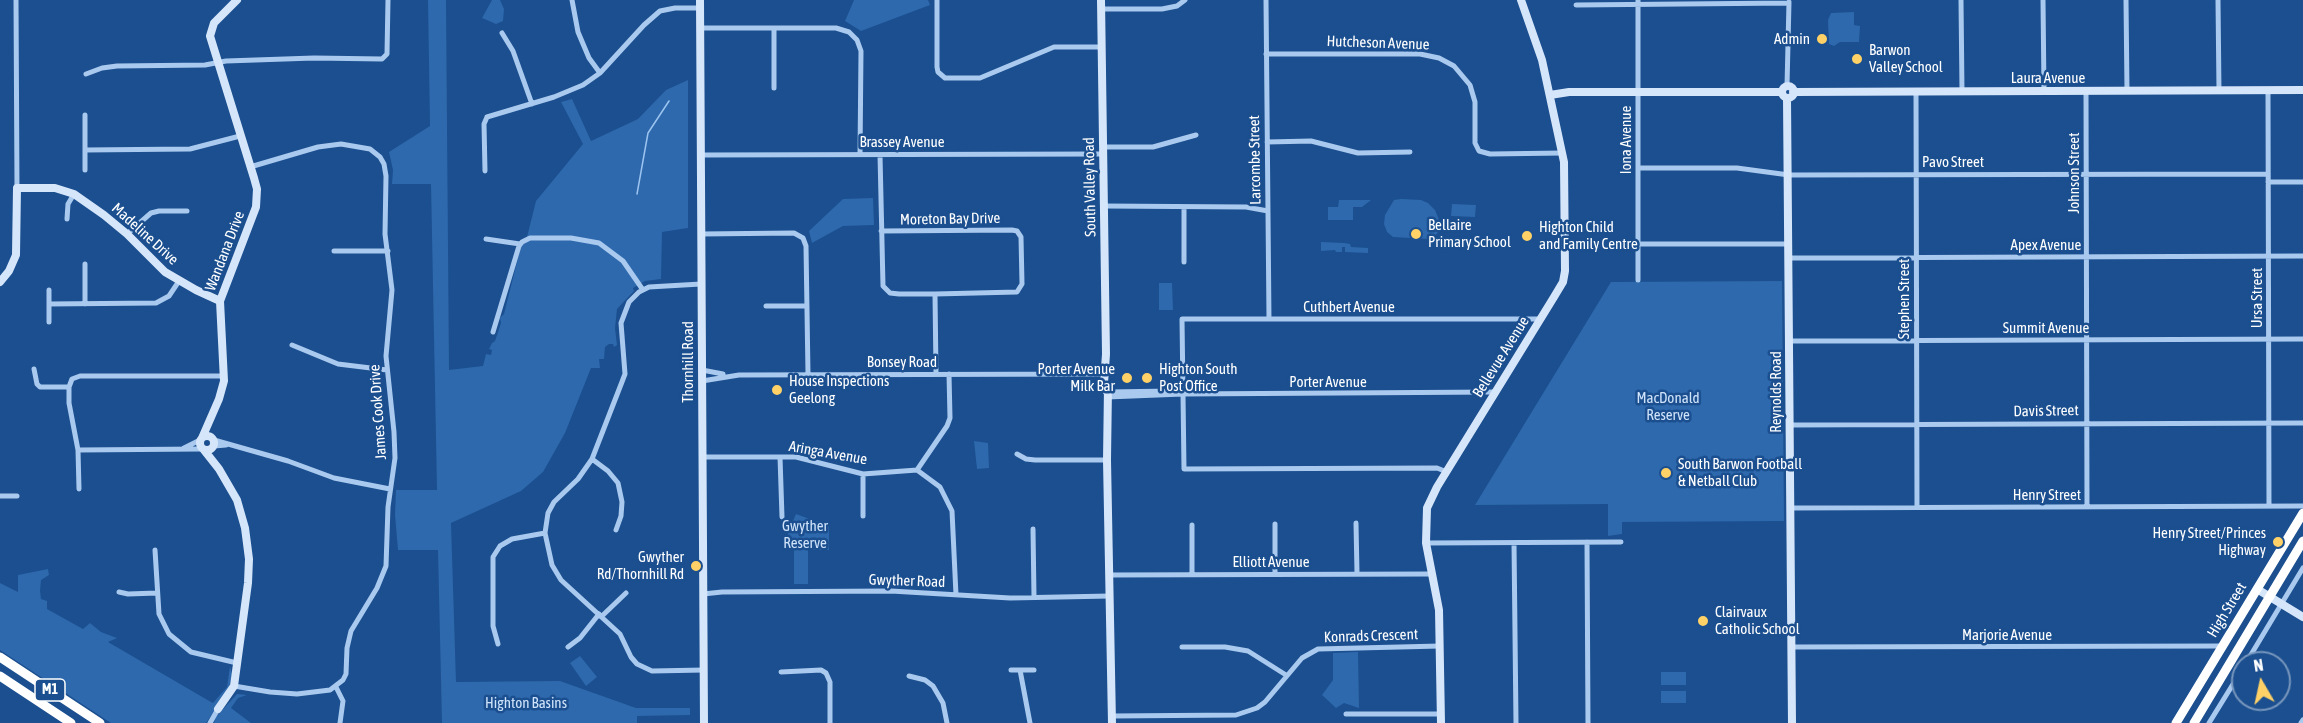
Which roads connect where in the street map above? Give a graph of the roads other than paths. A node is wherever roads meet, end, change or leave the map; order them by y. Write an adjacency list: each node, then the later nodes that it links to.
1 (16, 0): 62 (street)
2 (237, 0): 25 (street, Wandana Drive)
3 (388, 0): 25 (street)
4 (572, 0): 26 (street)
5 (937, 0): 23 (street)
6 (1101, 0): 19 (street, South Valley Road)
7 (1185, 0): 19 (street)
8 (1266, 0): 24 (street, Larcombe Street)
9 (1521, 0): 39 (street, Bellevue Avenue)
10 (1961, 0): 31 (street)
11 (2043, 0): 32 (street)
12 (2126, 0): 34 (street)
13 (2218, 0): 35 (street)
14 (1638, 2): 15 (street); 18 (street); 36 (street, Iona Avenue)
15 (1723, 2): 16 (street)
16 (1789, 2): 37 (street, Reynolds Road)
17 (700, 4): 20 (street, Thornhill Road); 26 (street)
18 (1576, 5)
19 (1101, 9): 23 (street, South Valley Road)
20 (700, 28): 21 (street); 50 (street, Thornhill Road)
21 (774, 28): 28 (street); 51 (street)
22 (502, 33): 40 (street)
23 (1102, 47): 46 (street, South Valley Road)
24 (1266, 54): 44 (street, Larcombe Street); 48 (street, Hutcheson Avenue)
25 (218, 63): 27 (street); 43 (street, Wandana Drive)
26 (600, 73): 40 (street)
27 (86, 74)
28 (774, 88)
29 (2268, 90): 30 (street, Laura Avenue); 35 (street, Laura Avenue); 58 (street, Ursa Street)
30 (2303, 90)
31 (1962, 91): 32 (street, Laura Avenue); 38 (street, Laura Avenue)
32 (2044, 91): 33 (street, Laura Avenue)
33 (2086, 91): 34 (street, Laura Avenue); 57 (street, Johnson Street)
34 (2127, 91): 35 (street, Laura Avenue)
35 (2218, 91)
36 (1638, 92): 37 (street, Laura Avenue); 39 (street, Laura Avenue); 53 (street, Iona Avenue)
37 (1787, 92): 38 (street, Laura Avenue); 59 (street, Reynolds Road)
38 (1916, 92): 56 (street, Stephen Street)
39 (1550, 95): 48 (street, Bellevue Avenue)
40 (532, 104): 55 (street)
41 (85, 115): 45 (street)
42 (1196, 135): 46 (street, Brassey Avenue)
43 (240, 136): 45 (street); 52 (street, Wandana Drive)
44 (1267, 142): 47 (street); 64 (street, Larcombe Street)
45 (85, 150): 54 (street)
46 (1103, 150): 49 (street, Brassey Avenue); 65 (street, South Valley Road)
47 (1410, 153)
48 (1563, 153): 99 (street, Bellevue Avenue)
49 (880, 154): 51 (street, Brassey Avenue); 71 (street, Moreton Bay Drive)
50 (701, 155): 51 (street, Brassey Avenue); 73 (street, Thornhill Road)
51 (860, 155)
52 (250, 167): 79 (street, James Cook Drive); 94 (street, Wandana Drive)
53 (1638, 168): 59 (street, Pavo Street); 76 (street, Iona Avenue)
54 (85, 170)
55 (485, 171)
56 (1916, 174): 57 (street, Pavo Street); 59 (street, Pavo Street); 83 (street, Stephen Street)
57 (2086, 174): 58 (street, Pavo Street); 80 (street, Johnson Street)
58 (2268, 174): 60 (street, Ursa Street)
59 (1789, 175): 77 (street, Reynolds Road)
60 (2268, 182): 61 (street); 81 (street, Ursa Street)
61 (2303, 182)
62 (17, 188): 63 (street, Madeline Drive); 89 (street)
63 (74, 194): 70 (street); 72 (street, Madeline Drive)
64 (1268, 203): 67 (street); 69 (street, Larcombe Street)
65 (1104, 206): 66 (street); 114 (street, South Valley Road)
66 (1184, 207): 67 (street); 85 (street)
67 (1246, 207): 69 (street)
68 (187, 211): 72 (street)
69 (1268, 211): 100 (street, Larcombe Street)
70 (67, 219)
71 (881, 231): 93 (street, Moreton Bay Drive); 93 (street, Moreton Bay Drive)
72 (127, 234): 88 (street, Madeline Drive)
73 (701, 234): 90 (street, Thornhill Road); 98 (street)
74 (486, 239): 75 (street)
75 (520, 244): 92 (street); 104 (street)
76 (1638, 244): 77 (street); 87 (street, Iona Avenue)
77 (1789, 244): 84 (street, Reynolds Road)
78 (334, 251): 79 (street)
79 (388, 251): 112 (street, James Cook Drive)
80 (2086, 256): 81 (street, Apex Avenue); 83 (street, Apex Avenue); 107 (street, Johnson Street)
81 (2268, 256): 82 (street, Apex Avenue); 105 (street, Ursa Street)
82 (2303, 256)
83 (1916, 257): 84 (street, Apex Avenue); 108 (street, Stephen Street)
84 (1789, 258): 109 (street, Reynolds Road)
85 (1184, 262)
86 (85, 264): 96 (street)
87 (1638, 280)
88 (179, 281): 94 (street, Madeline Drive); 96 (street)
89 (0, 282)
90 (701, 284): 92 (street); 113 (street, Thornhill Road)
91 (49, 290): 95 (street)
92 (643, 290): 137 (street)
93 (935, 294): 115 (street)
94 (220, 301): 119 (street, Wandana Drive)
95 (50, 304): 96 (street); 102 (street)
96 (85, 304)
97 (766, 306): 98 (street)
98 (807, 306): 116 (street)
99 (1541, 318): 101 (street, Cuthbert Avenue); 103 (street, Bellevue Avenue)
100 (1269, 319): 101 (street, Cuthbert Avenue); 124 (street, Cuthbert Avenue)
101 (1517, 320): 103 (street, Cuthbert Avenue)
102 (49, 322)
103 (1534, 329): 122 (street, Bellevue Avenue)
104 (493, 332)
105 (2269, 339): 106 (street, Summit Avenue); 107 (street, Summit Avenue); 128 (street, Ursa Street)
106 (2303, 339)
107 (2086, 340): 108 (street, Summit Avenue); 127 (street, Johnson Street)
108 (1916, 341): 109 (street, Summit Avenue); 131 (street, Stephen Street)
109 (1789, 342): 130 (street, Reynolds Road)
110 (292, 345): 112 (street)
111 (34, 369): 121 (street)
112 (387, 370): 143 (street, James Cook Drive)
113 (702, 370): 118 (street, Bonsey Road); 120 (street, Thornhill Road)
114 (1106, 372): 117 (street, Bonsey Road); 123 (street, South Valley Road)
115 (936, 373): 116 (street, Bonsey Road); 117 (street, Bonsey Road)
116 (808, 374): 118 (street, Bonsey Road)
117 (949, 374): 139 (street)
118 (739, 375): 120 (street, Bonsey Road)
119 (224, 376): 121 (street); 132 (street, Wandana Drive)
120 (702, 381): 135 (street, Thornhill Road)
121 (69, 387): 133 (street)
122 (1496, 392): 125 (street, Porter Avenue); 126 (street, Bellevue Avenue)
123 (1107, 394): 124 (street, Porter Avenue); 138 (street, South Valley Road)
124 (1183, 394): 125 (street, Porter Avenue); 140 (street)
125 (1472, 394): 126 (street)
126 (1487, 405): 140 (street, Bellevue Avenue)
127 (2087, 423): 128 (street, Davis Street); 131 (street, Davis Street); 149 (street, Johnson Street)
128 (2269, 423): 129 (street, Davis Street); 146 (street, Ursa Street)
129 (2303, 423)
130 (1790, 425): 131 (street, Davis Street); 150 (street, Reynolds Road)
131 (1917, 425): 148 (street, Stephen Street)
132 (207, 443): 133 (street); 143 (street); 192 (street)
133 (78, 450): 142 (street)
134 (1017, 454): 138 (street)
135 (702, 457): 136 (street, Aringa Avenue); 176 (street, Thornhill Road)
136 (780, 458): 141 (street, Aringa Avenue); 153 (street)
137 (592, 459): 158 (street); 159 (street)
138 (1107, 460): 171 (street, South Valley Road)
139 (917, 470): 141 (street, Aringa Avenue); 177 (street)
140 (1447, 472): 163 (street, Bellevue Avenue)
141 (863, 474): 152 (street)
142 (79, 489)
143 (390, 489): 202 (street, James Cook Drive)
144 (0, 496): 145 (street)
145 (17, 496)
146 (2269, 506): 147 (street, Henry Street); 149 (street, Henry Street)
147 (2303, 506)
148 (1917, 507): 149 (street, Henry Street); 150 (street, Henry Street)
149 (2087, 507)
150 (1790, 508): 189 (street, Reynolds Road)
151 (2303, 513): 172 (highway, High Street)
152 (862, 516)
153 (782, 517)
154 (1356, 523): 167 (street)
155 (1275, 524): 169 (street)
156 (1192, 525): 168 (street)
157 (1033, 529): 180 (street)
158 (616, 530)
159 (545, 533): 182 (street); 184 (street)
160 (2303, 541): 179 (highway, High Street)
161 (1587, 542): 162 (street); 164 (street); 218 (street)
162 (1621, 542)
163 (1426, 543): 164 (street); 170 (street, Bellevue Avenue)
164 (1514, 543): 217 (street)
165 (155, 550): 174 (street)
166 (2303, 568): 181 (street)
167 (1357, 573): 169 (street, Elliott Avenue); 170 (street, Elliott Avenue)
168 (1192, 574): 169 (street, Elliott Avenue); 171 (street, Elliott Avenue)
169 (1275, 574)
170 (1432, 574): 185 (street, Bellevue Avenue)
171 (1109, 575): 178 (street, South Valley Road)
172 (2257, 589): 179 (street); 186 (highway, High Street)
173 (119, 592): 174 (street)
174 (157, 593): 192 (street)
175 (626, 593): 182 (street)
176 (703, 594): 177 (street, Gwyther Road); 193 (street, Thornhill Road)
177 (956, 595): 180 (street, Gwyther Road)
178 (1110, 596): 180 (street, Gwyther Road); 207 (street, South Valley Road)
179 (2270, 596): 181 (street); 221 (highway, High Street)
180 (1034, 597)
181 (2282, 604): 183 (street); 190 (street)
182 (601, 615): 187 (street); 193 (street)
183 (2303, 617)
184 (498, 644)
185 (1440, 646): 198 (street, Konrads Crescent); 206 (street, Bellevue Avenue)
186 (2222, 646): 189 (street, Marjorie Avenue); 220 (highway, High Street)
187 (568, 647)
188 (1182, 647): 198 (street)
189 (1791, 647): 219 (street, Reynolds Road)
190 (2253, 651)
191 (0, 657): 209 (highway, M1)
192 (237, 663): 201 (street)
193 (704, 670): 212 (street, Thornhill Road)
194 (1011, 670): 195 (street)
195 (1020, 670): 196 (street); 215 (street)
196 (1034, 670)
197 (781, 672): 213 (street)
198 (1286, 675): 207 (street, Konrads Crescent)
199 (0, 676): 208 (highway, M1)
200 (909, 676): 214 (street)
201 (234, 686): 202 (street); 204 (street)
202 (336, 687): 211 (street)
203 (2231, 687): 222 (street)
204 (218, 709): 210 (street)
205 (1346, 714): 206 (street)
206 (1440, 714): 216 (street, Bellevue Avenue)
207 (1112, 720)
208 (71, 723)
209 (100, 723)
210 (210, 723)
211 (340, 723)
212 (704, 723)
213 (830, 723)
214 (947, 723)
215 (1030, 723)
216 (1441, 723)
217 (1516, 723)
218 (1588, 723)
219 (1792, 723)
220 (2176, 723)
221 (2193, 723)
222 (2209, 723)

